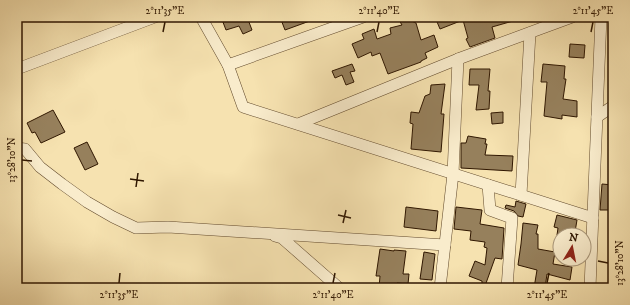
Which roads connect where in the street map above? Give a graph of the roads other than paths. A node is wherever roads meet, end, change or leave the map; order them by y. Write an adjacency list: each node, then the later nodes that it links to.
1 (155, 17): 9 (street)
2 (202, 17): 8 (street)
3 (363, 17): 8 (street)
4 (572, 17): 6 (street)
5 (601, 17): 11 (street)
6 (530, 33): 7 (street); 16 (street)
7 (458, 59): 12 (street); 14 (street)
8 (228, 65): 12 (street)
9 (17, 69)
10 (613, 106): 11 (street)
11 (597, 117): 17 (street)
12 (298, 124): 14 (street)
13 (17, 148): 18 (street)
14 (453, 174): 15 (street); 19 (street)
15 (488, 185): 16 (street); 22 (street)
16 (521, 195): 17 (street)
17 (593, 218): 23 (street)
18 (266, 233): 19 (street); 20 (street)
19 (445, 245): 21 (street)
20 (339, 288)
21 (440, 288)
22 (507, 288)
23 (590, 288)

